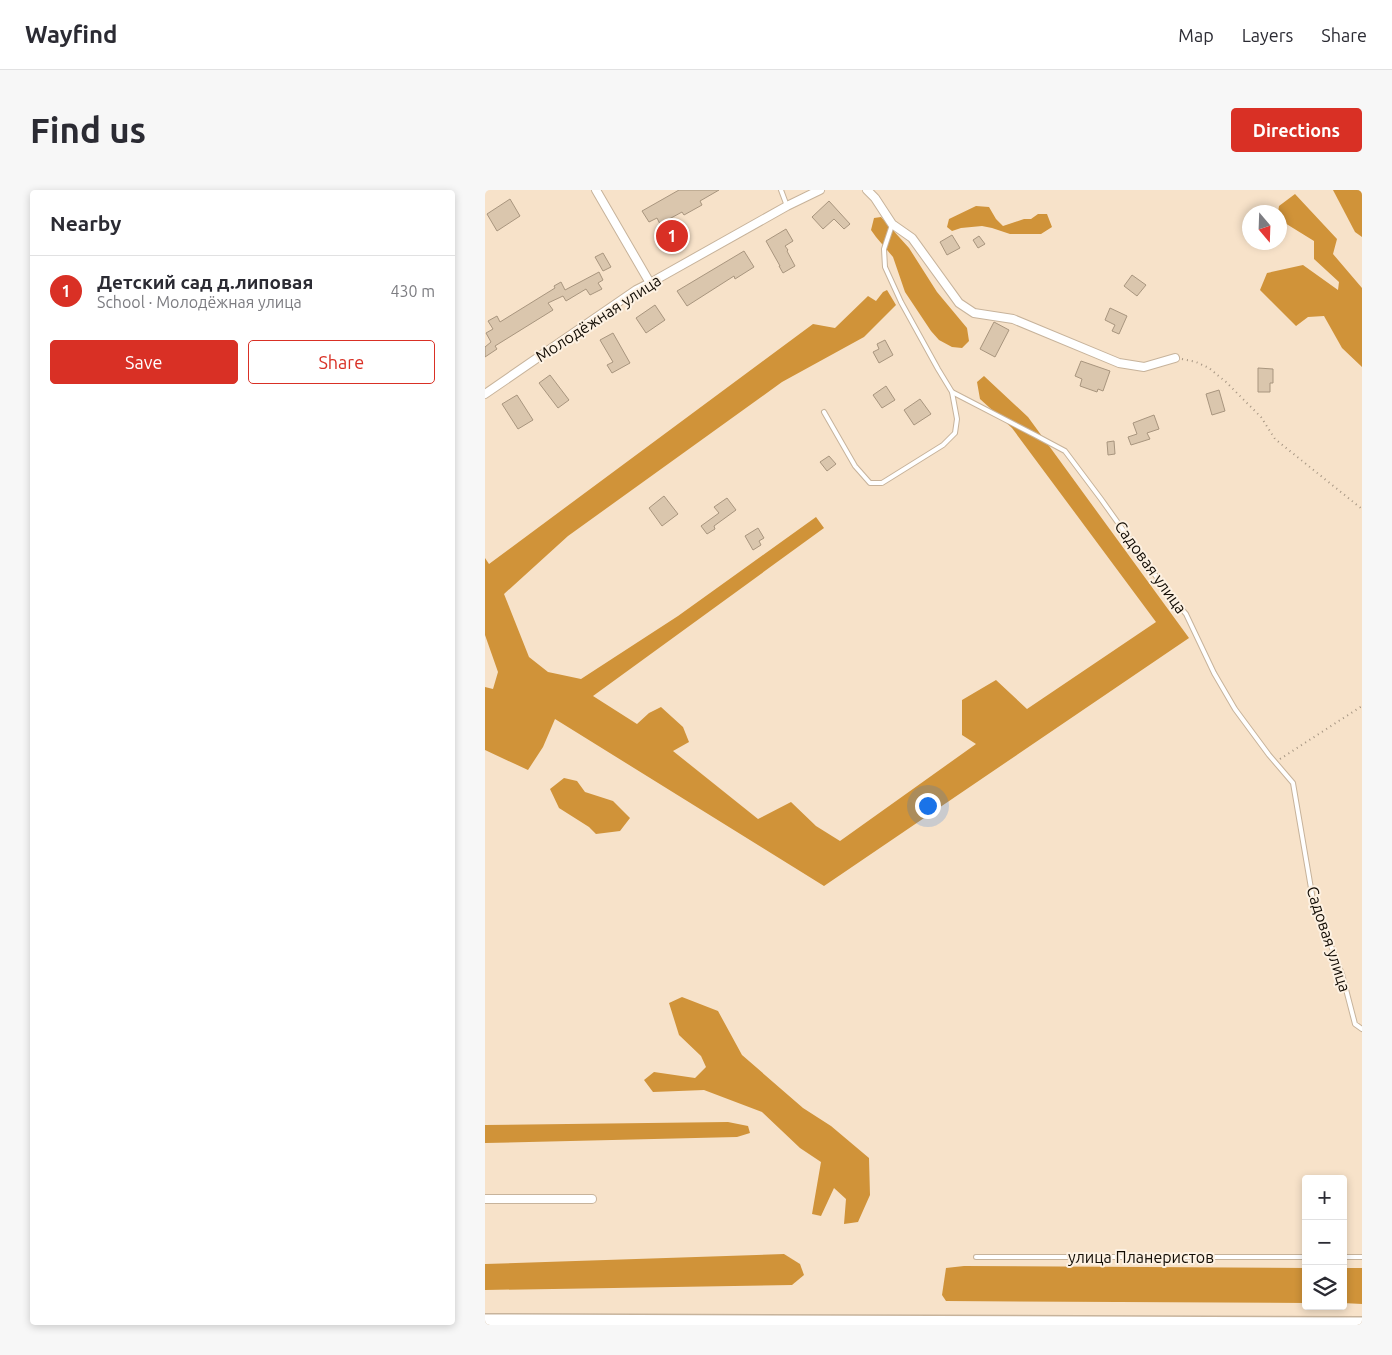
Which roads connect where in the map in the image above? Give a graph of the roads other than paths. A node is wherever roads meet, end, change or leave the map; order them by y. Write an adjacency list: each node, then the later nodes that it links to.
1 (596, 190): 7 (street)
2 (781, 190): 5 (lane)
3 (820, 190): 5 (street, Молодёжная улица)
4 (867, 190): 6 (street)
5 (787, 206): 7 (street, Молодёжная улица)
6 (892, 224): 8 (street); 9 (lane)
7 (650, 283): 10 (street, Молодёжная улица)
8 (1175, 358)
9 (952, 392): 11 (lane); 12 (lane, Садовая улица)
10 (485, 394)
11 (824, 412)
12 (1362, 1029)
13 (485, 1199): 14 (street)
14 (592, 1199)
15 (1302, 1257): 18 (lane, улица Планеристов)
16 (1347, 1257): 17 (lane)
17 (1362, 1257)
18 (976, 1258)
19 (485, 1320): 20 (main road)
20 (1362, 1323)

